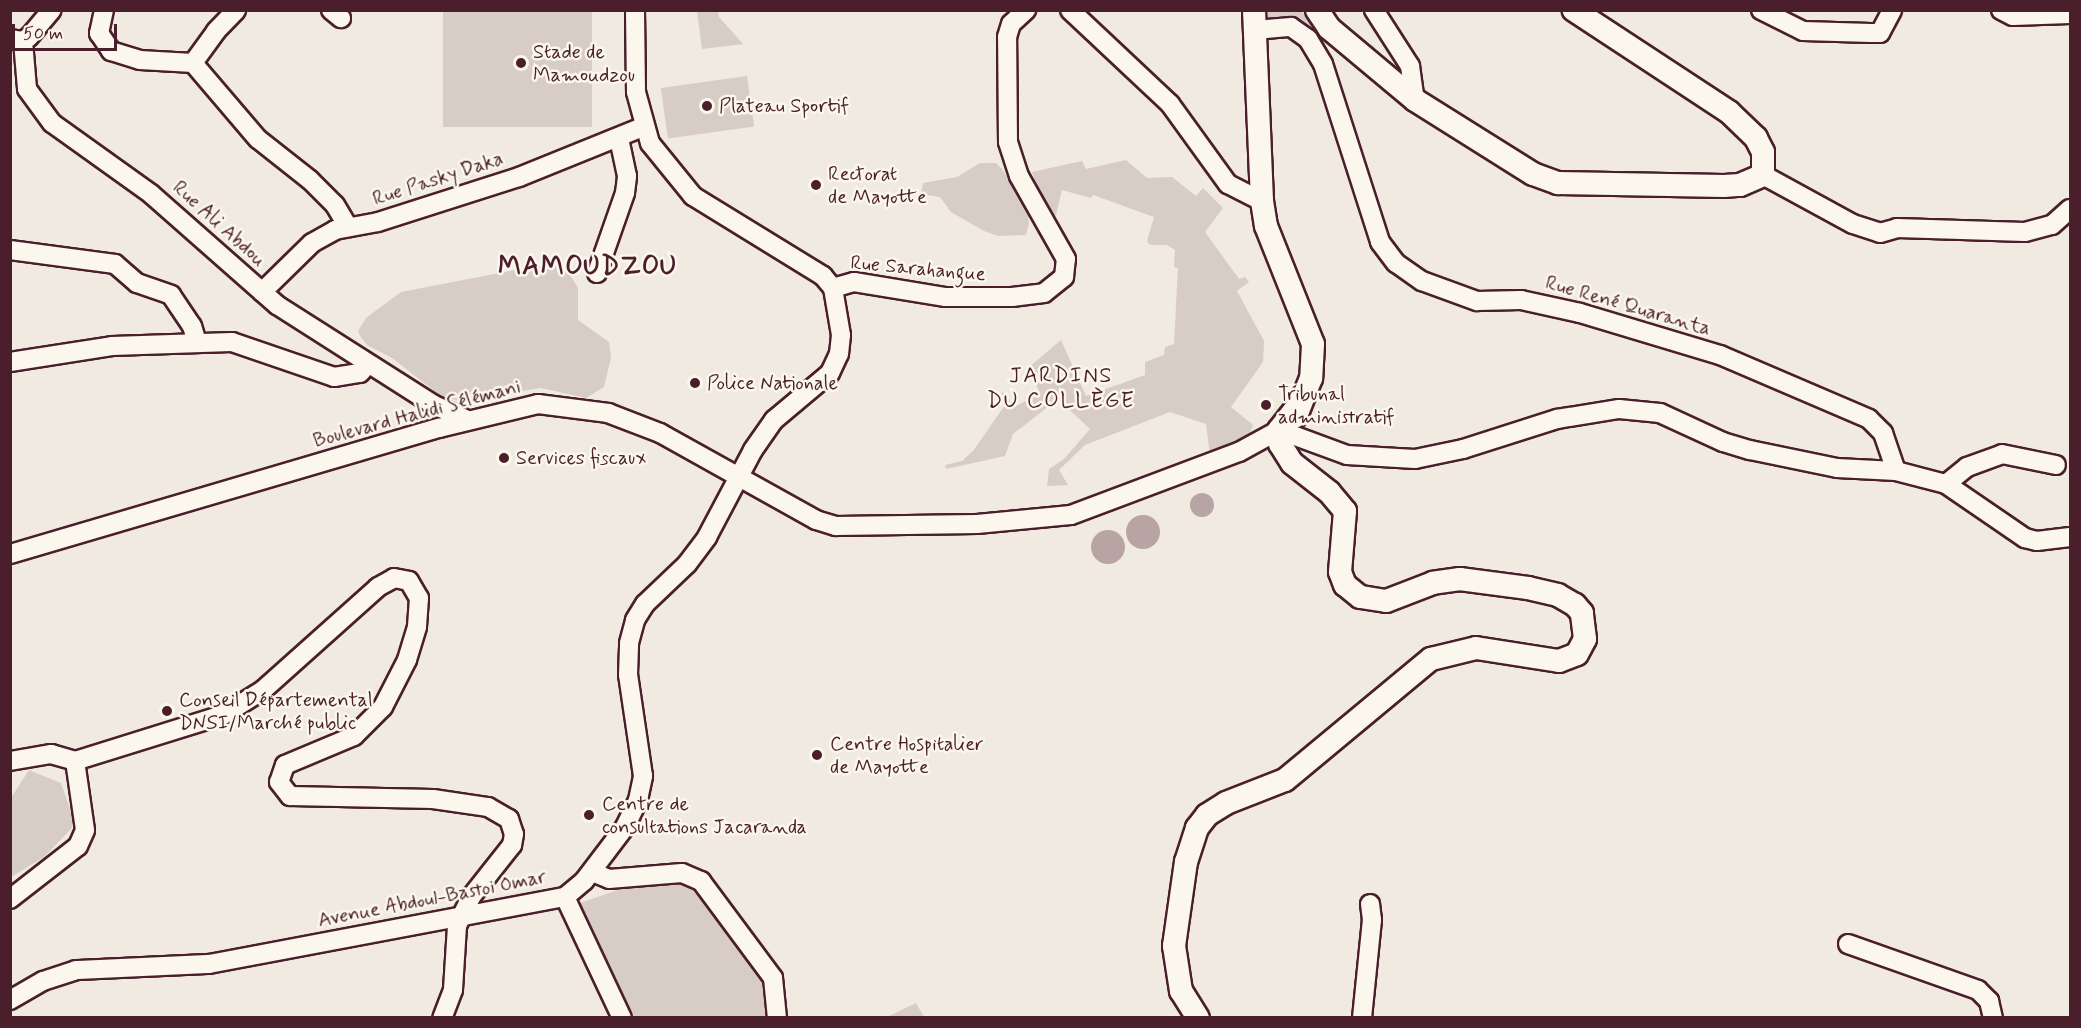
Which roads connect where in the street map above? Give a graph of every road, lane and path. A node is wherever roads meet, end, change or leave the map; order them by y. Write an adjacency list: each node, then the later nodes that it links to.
1 (52, 10): 16 (street)
2 (104, 10): 17 (street)
3 (236, 10): 17 (street)
4 (635, 10): 19 (street)
5 (1026, 10): 27 (street, Rue Sarahangue)
6 (1070, 10): 22 (street)
7 (1317, 10): 18 (main road)
8 (1374, 10): 18 (street)
9 (1574, 10): 21 (main road)
10 (1761, 10): 11 (street)
11 (1892, 10)
12 (2001, 10): 13 (street)
13 (2051, 13): 14 (street)
14 (2070, 14)
15 (1255, 20): 22 (main road); 37 (street, Rue René Quaranta)
16 (17, 40): 28 (street, Rue Ali Abdou)
17 (193, 63): 24 (street)
18 (1415, 100): 21 (main road)
19 (643, 127): 20 (street, Rue Pasky Daka); 27 (street)
20 (619, 139): 24 (street, Rue Pasky Daka); 26 (street)
21 (1763, 175): 23 (street)
22 (1262, 201): 35 (main road)
23 (2070, 209)
24 (348, 227): 28 (street, Rue Pasky Daka)
25 (10, 250): 29 (street)
26 (597, 273)
27 (833, 288): 38 (street, Avenue Abdoul-Bastoi Omar)
28 (262, 292): 31 (street, Rue Ali Abdou)
29 (197, 342): 30 (street); 31 (street)
30 (10, 362)
31 (368, 364): 32 (street, Rue Ali Abdou)
32 (434, 405): 33 (street, Rue Ali Abdou); 34 (street)
33 (467, 420): 34 (street, Boulevard Halidi Sélémani); 38 (street, Boulevard Halidi Sélémani)
34 (439, 428): 41 (street, Boulevard Halidi Sélémani)
35 (1285, 438): 37 (street); 38 (street, Boulevard Halidi Sélémani); 54 (main road)
36 (2056, 465): 39 (street)
37 (1896, 471): 39 (street)
38 (740, 476): 44 (street, Avenue Abdoul-Bastoi Omar)
39 (1947, 484): 40 (street)
40 (2070, 537)
41 (10, 554)
42 (10, 761): 43 (street)
43 (75, 761): 46 (street); 48 (street)
44 (592, 872): 45 (street, Avenue Abdoul-Bastoi Omar); 53 (street)
45 (565, 897): 48 (street, Avenue Abdoul-Bastoi Omar); 52 (street)
46 (10, 899)
47 (1370, 904): 55 (street)
48 (462, 915): 50 (street, Avenue Abdoul-Bastoi Omar); 51 (street)
49 (1848, 944): 56 (street)
50 (10, 1000)
51 (442, 1017)
52 (622, 1017)
53 (777, 1017)
54 (1198, 1017)
55 (1362, 1017)
56 (1993, 1017)

